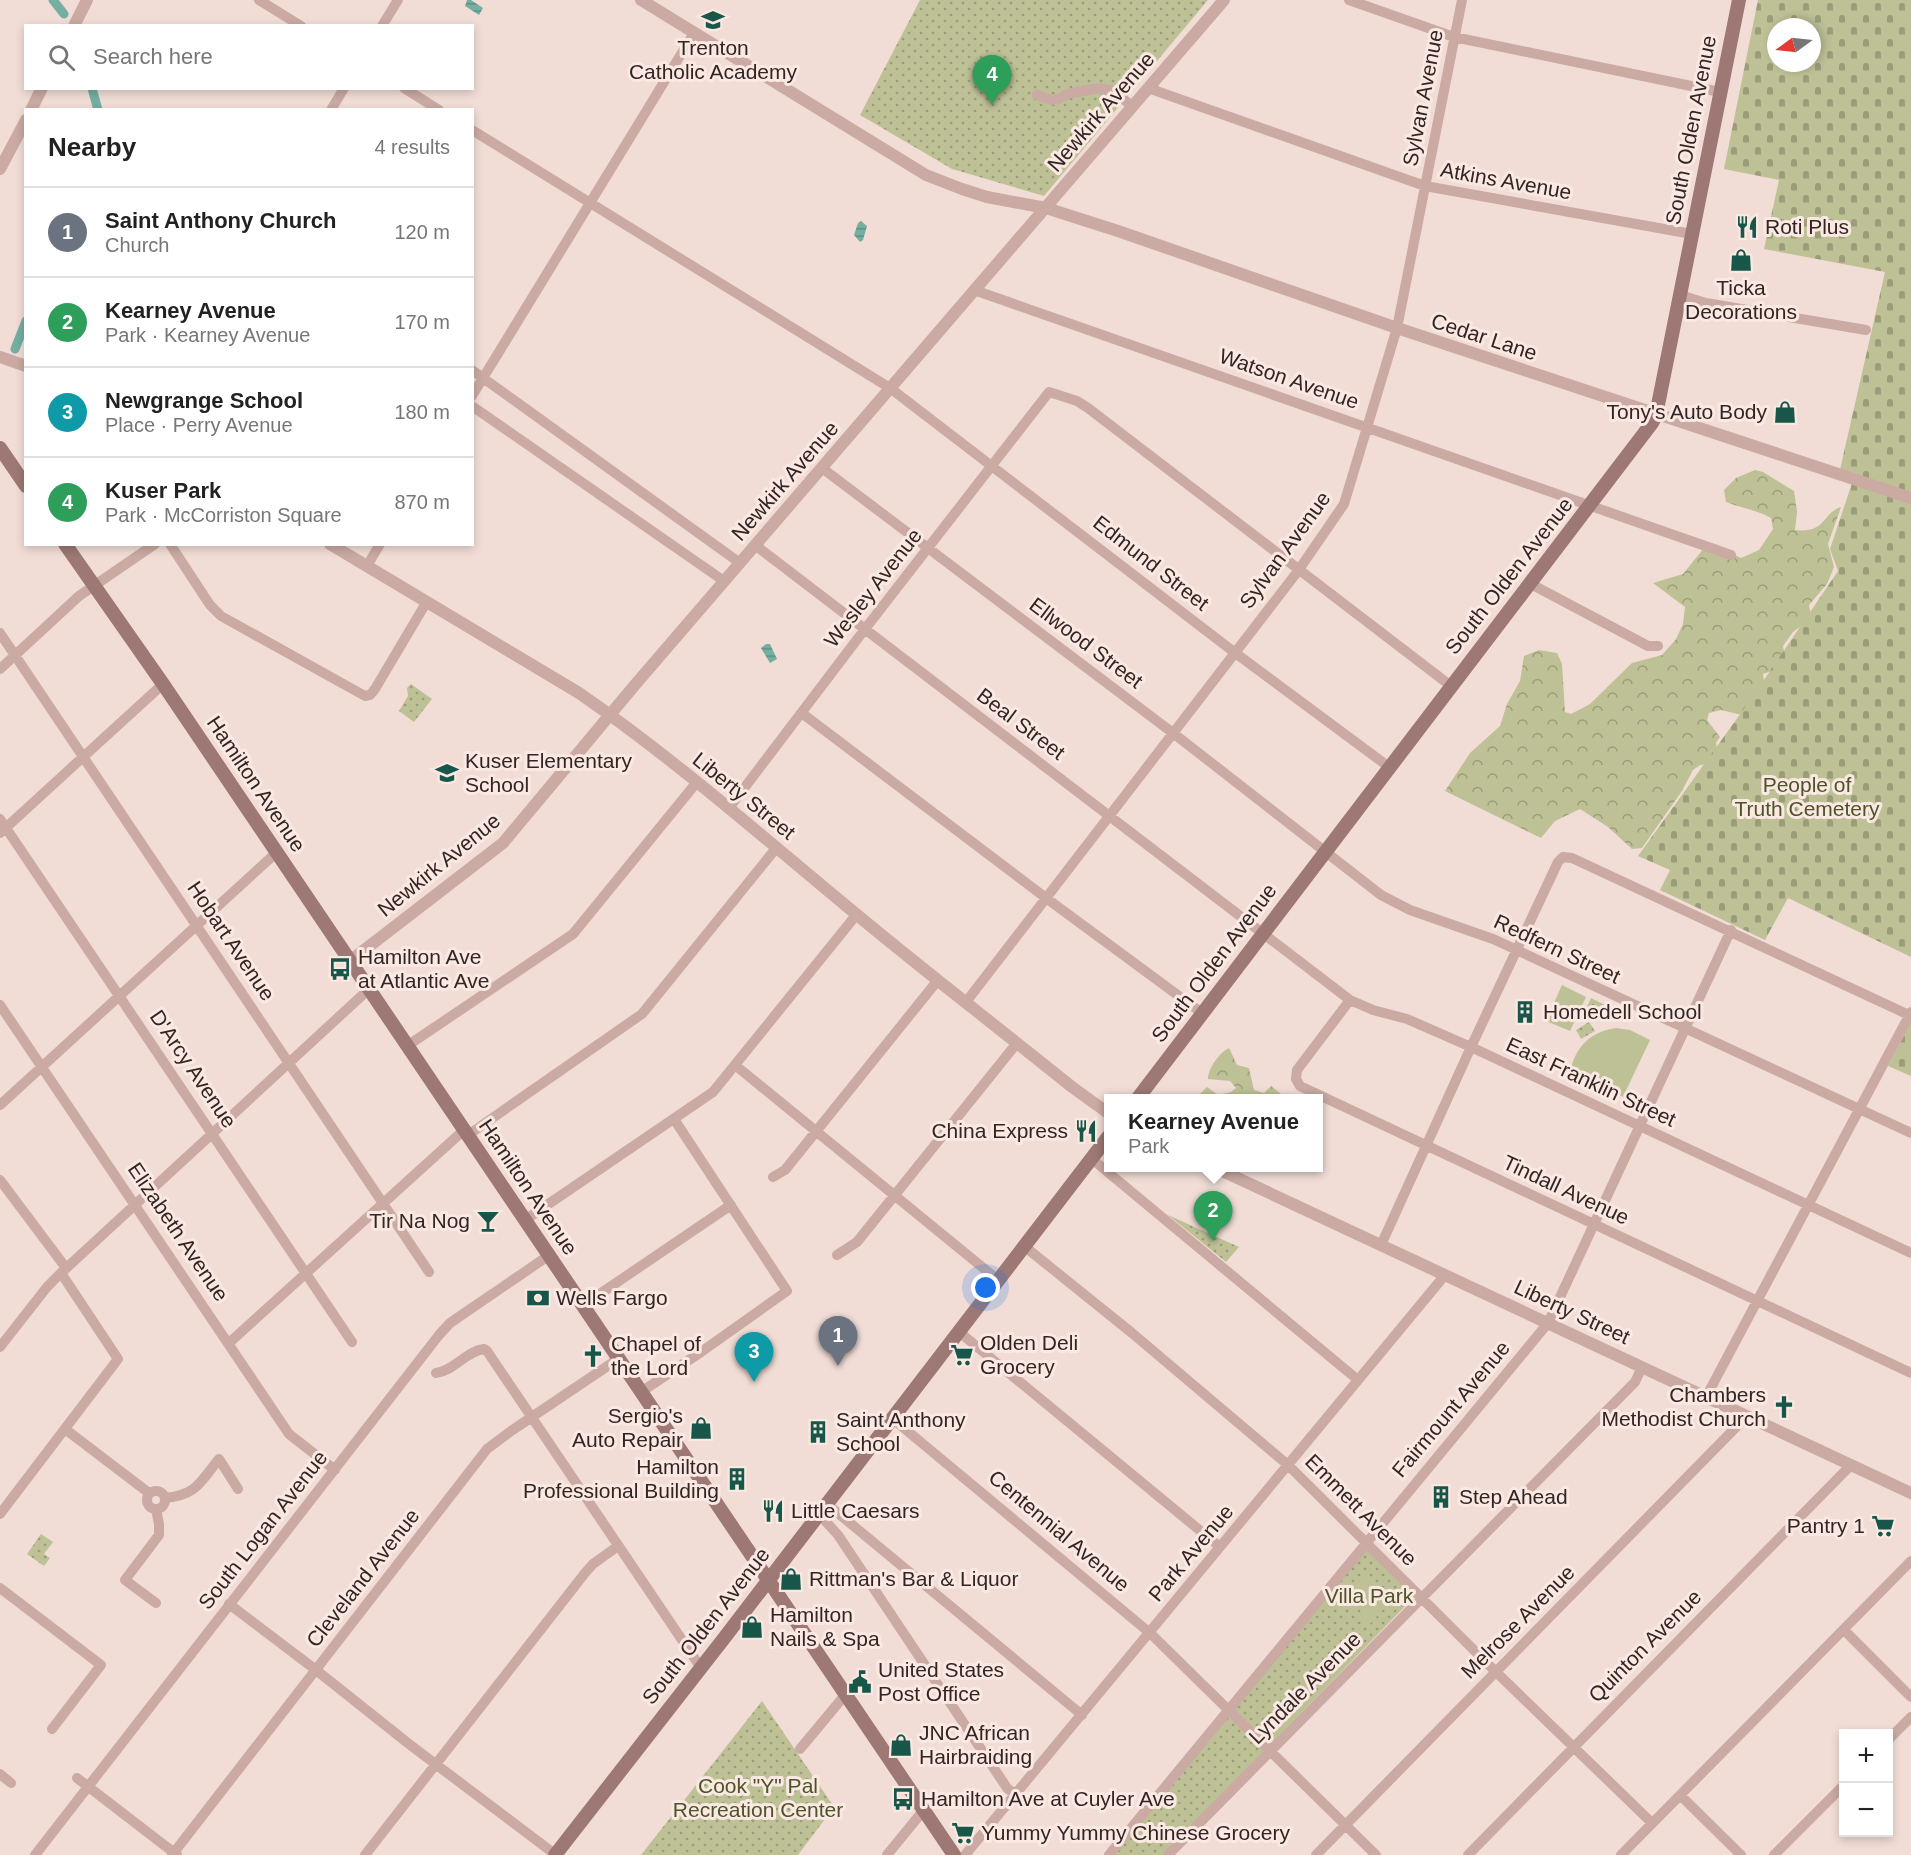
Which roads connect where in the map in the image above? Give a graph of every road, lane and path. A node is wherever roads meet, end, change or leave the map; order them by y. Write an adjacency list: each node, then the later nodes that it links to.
1 (87, 0): 9 (street)
2 (259, 0): 10 (street)
3 (398, 0): 11 (street)
4 (641, 0): 12 (street, Cedar Lane)
5 (1224, 0): 14 (street, Newkirk Avenue)
6 (1349, 0): 13 (street)
7 (1462, 0): 13 (street, Sylvan Avenue)
8 (1739, 0): 18 (main road, South Olden Avenue)
9 (75, 24)
10 (298, 24)
11 (383, 24)
12 (694, 33): 28 (street); 29 (street, Cedar Lane)
13 (1454, 37): 18 (street); 27 (street, Sylvan Avenue)
14 (1148, 88): 20 (street, Newkirk Avenue); 27 (street, Atkins Avenue)
15 (41, 90): 21 (street)
16 (343, 90): 22 (street)
17 (407, 90): 23 (street)
18 (1720, 93): 30 (main road, South Olden Avenue)
19 (1037, 95): 20 (street)
20 (1132, 106): 29 (street, Newkirk Avenue)
21 (32, 108)
22 (332, 108)
23 (436, 108)
24 (24, 124): 26 (street)
25 (474, 131): 28 (street, Edmund Street)
26 (0, 170)
27 (1425, 186): 30 (street, Atkins Avenue); 33 (street, Sylvan Avenue)
28 (590, 202): 38 (street); 39 (street, Edmund Street)
29 (1046, 208): 31 (street, Newkirk Avenue); 33 (street, Cedar Lane)
30 (1692, 234): 32 (main road, South Olden Avenue)
31 (974, 290): 39 (street, Newkirk Avenue); 43 (street, Watson Avenue)
32 (1680, 295): 34 (street); 42 (main road, South Olden Avenue)
33 (1397, 328): 42 (street, Cedar Lane); 43 (street, Sylvan Avenue)
34 (1866, 330)
35 (0, 357): 36 (street)
36 (23, 364)
37 (474, 371): 38 (street)
38 (483, 377): 40 (street); 58 (street)
39 (890, 388): 45 (street, Edmund Street); 46 (street, Newkirk Avenue)
40 (474, 393)
41 (474, 407): 61 (street)
42 (1656, 415): 48 (street, Cedar Lane); 49 (main road, South Olden Avenue)
43 (1367, 428): 49 (street, Watson Avenue); 60 (street, Sylvan Avenue)
44 (0, 448): 47 (main road)
45 (993, 465): 56 (street, Wesley Avenue); 60 (street, Wesley Avenue); 68 (street, Edmund Street)
46 (822, 468): 50 (street, Newkirk Avenue); 56 (street, Ellwood Street)
47 (24, 483)
48 (1911, 498)
49 (1591, 505): 57 (street, Watson Avenue); 62 (main road, South Olden Avenue)
50 (755, 545): 58 (street, Newkirk Avenue); 65 (street, Beal Street)
51 (66, 546): 63 (main road, Hamilton Avenue)
52 (152, 546): 63 (street)
53 (171, 546): 64 (street)
54 (333, 546): 59 (street, Liberty Street)
55 (379, 546): 59 (street)
56 (929, 548): 65 (street, Wesley Avenue); 75 (street, Ellwood Street)
57 (1731, 555)
58 (740, 563): 61 (street, Newkirk Avenue)
59 (367, 566): 64 (street, Liberty Street)
60 (1298, 571): 68 (street, Sylvan Avenue); 72 (street)
61 (724, 581): 74 (street, Newkirk Avenue)
62 (1529, 583): 67 (street); 72 (main road, South Olden Avenue)
63 (93, 586): 69 (street); 71 (main road, Hamilton Avenue)
64 (426, 603): 74 (street, Liberty Street)
65 (865, 629): 73 (street, Wesley Avenue); 80 (street, Beal Street)
66 (0, 633): 69 (street, Hobart Avenue)
67 (1658, 646)
68 (1234, 652): 75 (street, Sylvan Avenue); 77 (street, Edmund Street)
69 (15, 655): 70 (street); 76 (street, Hobart Avenue)
70 (0, 669)
71 (163, 684): 76 (street); 84 (main road, Hamilton Avenue)
72 (1451, 686): 77 (main road, South Olden Avenue)
73 (803, 714): 79 (street, Wesley Avenue); 85 (street)
74 (610, 715): 78 (street, Liberty Street); 91 (street, Newkirk Avenue)
75 (1173, 733): 80 (street, Sylvan Avenue); 83 (street, Ellwood Street)
76 (83, 757): 81 (street); 87 (street, Hobart Avenue)
77 (1389, 767): 83 (main road, South Olden Avenue)
78 (697, 782): 79 (street, Liberty Street); 102 (street)
79 (729, 808): 82 (street, Liberty Street)
80 (1109, 815): 85 (street, Sylvan Avenue); 89 (street, Beal Street)
81 (2, 826): 94 (street, D'Arcy Avenue)
82 (777, 847): 86 (street, Liberty Street); 116 (street)
83 (1326, 850): 89 (main road, South Olden Avenue); 90 (street, Redfern Street)
84 (277, 852): 87 (street); 91 (main road, Hamilton Avenue)
85 (1046, 898): 96 (street, Sylvan Avenue); 98 (street)
86 (856, 914): 92 (street, Liberty Street); 105 (street)
87 (197, 926): 94 (street); 104 (street, Hobart Avenue)
88 (1731, 930): 90 (street); 99 (street); 100 (street, Fairmount Avenue)
89 (1263, 933): 95 (street, East Franklin Street); 98 (main road, South Olden Avenue)
90 (1517, 951): 100 (street, Redfern Street); 103 (street)
91 (350, 960): 93 (main road, Hamilton Avenue)
92 (938, 980): 96 (street, Liberty Street); 115 (street)
93 (369, 989): 102 (main road, Hamilton Avenue); 104 (street)
94 (120, 996): 106 (street); 118 (street, D'Arcy Avenue)
95 (1350, 1000): 103 (street, East Franklin Street); 108 (street, Tindall Avenue)
96 (966, 1002): 101 (street, Liberty Street)
97 (0, 1005): 106 (street, Elizabeth Avenue)
98 (1202, 1013): 107 (main road, South Olden Avenue)
99 (1910, 1014): 111 (street)
100 (1685, 1029): 111 (street, Redfern Street); 114 (street, Fairmount Avenue)
101 (1017, 1043): 112 (street, Liberty Street); 127 (street)
102 (407, 1046): 116 (main road, Hamilton Avenue)
103 (1471, 1047): 114 (street, East Franklin Street); 120 (street)
104 (289, 1063): 118 (street); 128 (street, Hobart Avenue)
105 (735, 1065): 113 (street); 115 (street)
106 (42, 1067): 110 (street); 129 (street, Elizabeth Avenue)
107 (1141, 1094)
108 (1316, 1094)
109 (1323, 1097): 120 (street, Tindall Avenue)
110 (0, 1105)
111 (1859, 1108): 117 (street, Redfern Street); 130 (street)
112 (1104, 1111)
113 (674, 1119): 131 (street); 132 (street)
114 (1640, 1127): 130 (street, East Franklin Street); 133 (street, Fairmount Avenue)
115 (815, 1131): 125 (street); 127 (street)
116 (466, 1133): 128 (street); 132 (main road, Hamilton Avenue)
117 (1911, 1133)
118 (212, 1134): 129 (street); 141 (street, D'Arcy Avenue)
119 (1104, 1142): 121 (main road, South Olden Avenue)
120 (1426, 1145): 133 (street, Tindall Avenue); 134 (street)
121 (1092, 1159): 122 (street); 135 (main road, South Olden Avenue)
122 (1104, 1169)
123 (1108, 1172): 155 (street)
124 (1227, 1172): 134 (street, Liberty Street)
125 (773, 1177)
126 (0, 1180): 139 (street)
127 (894, 1196): 138 (street); 143 (street)
128 (383, 1203): 140 (street, Hobart Avenue); 141 (street)
129 (135, 1204): 139 (street); 149 (street, Elizabeth Avenue)
130 (1807, 1204): 136 (street, East Franklin Street); 144 (street)
131 (730, 1205): 145 (street); 156 (street)
132 (525, 1220): 137 (main road, Hamilton Avenue)
133 (1594, 1224): 144 (street, Tindall Avenue); 146 (street, Fairmount Avenue)
134 (1381, 1245): 142 (street, Liberty Street)
135 (1024, 1246): 143 (main road, South Olden Avenue); 162 (street, Emmett Avenue)
136 (1911, 1252)
137 (548, 1256): 145 (main road, Hamilton Avenue); 164 (street, South Logan Avenue)
138 (837, 1256)
139 (64, 1270): 150 (street); 161 (street)
140 (429, 1272)
141 (306, 1274): 148 (street, D'Arcy Avenue); 149 (street)
142 (1445, 1275): 146 (street, Liberty Street); 155 (street, Park Avenue)
143 (998, 1280): 147 (main road, South Olden Avenue)
144 (1756, 1301): 154 (street, Tindall Avenue); 157 (street)
145 (582, 1306): 151 (main road, Hamilton Avenue)
146 (1548, 1323): 152 (street, Liberty Street); 174 (street, Fairmount Avenue)
147 (958, 1331): 160 (main road, South Olden Avenue); 176 (street)
148 (352, 1342)
149 (229, 1343): 164 (street, Elizabeth Avenue)
150 (0, 1347)
151 (618, 1359): 156 (main road, Hamilton Avenue); 159 (street, Cleveland Avenue)
152 (1642, 1367): 157 (street, Liberty Street); 180 (street, Lyndale Avenue)
153 (436, 1373): 159 (street)
154 (1911, 1373)
155 (1358, 1380): 162 (street, Park Avenue)
156 (641, 1392): 178 (main road, Hamilton Avenue)
157 (1706, 1397): 158 (street, Liberty Street)
158 (1747, 1416): 163 (street, Liberty Street); 187 (street, Melrose Avenue)
159 (531, 1418): 175 (street); 186 (street, Cleveland Avenue)
160 (893, 1419): 170 (main road, South Olden Avenue); 184 (street, Centennial Avenue)
161 (65, 1429): 167 (street); 171 (street)
162 (1288, 1465): 174 (street, Emmett Avenue); 176 (street, Park Avenue)
163 (1851, 1465): 166 (street, Liberty Street); 195 (street, Quinton Avenue)
164 (335, 1470): 182 (street, South Logan Avenue)
165 (238, 1489): 168 (street)
166 (1911, 1493)
167 (149, 1494): 168 (street); 169 (street)
168 (165, 1498): 169 (street)
169 (156, 1509): 181 (street)
170 (823, 1509): 172 (street); 173 (street); 178 (main road, South Olden Avenue)
171 (0, 1514)
172 (861, 1532): 173 (street); 191 (street)
173 (842, 1542): 205 (street)
174 (1366, 1542): 180 (street, Emmett Avenue); 190 (street, Fairmount Avenue)
175 (618, 1546): 185 (street); 198 (street)
176 (1221, 1547): 184 (street, Park Avenue)
177 (1911, 1561): 183 (street)
178 (768, 1580): 185 (main road, South Olden Avenue); 188 (main road, Hamilton Avenue)
179 (0, 1588): 193 (street)
180 (1422, 1597): 187 (street, Emmett Avenue); 197 (street, Lyndale Avenue)
181 (156, 1603)
182 (229, 1604): 186 (street); 202 (street, South Logan Avenue)
183 (1844, 1630): 189 (street); 204 (street)
184 (1150, 1633): 190 (street, Centennial Avenue); 191 (street, Park Avenue)
185 (701, 1668): 212 (main road, South Olden Avenue)
186 (316, 1670): 198 (street); 209 (street, Cleveland Avenue)
187 (1496, 1672): 195 (street, Emmett Avenue); 208 (street, Melrose Avenue)
188 (845, 1695): 196 (street); 206 (main road, Hamilton Avenue)
189 (1911, 1697)
190 (1229, 1710): 197 (street, Centennial Avenue); 216 (street, Fairmount Avenue)
191 (1082, 1715): 205 (street, Park Avenue)
192 (1911, 1717): 194 (street)
193 (52, 1729)
194 (1893, 1735)
195 (1574, 1747): 207 (street, Emmett Avenue); 220 (street, Quinton Avenue)
196 (800, 1749)
197 (1271, 1750): 208 (street, Centennial Avenue); 217 (street, Lyndale Avenue)
198 (437, 1764): 211 (street); 212 (street)
199 (0, 1774): 201 (street)
200 (77, 1778): 202 (street)
201 (11, 1783)
202 (89, 1786): 209 (street); 210 (street, South Logan Avenue)
203 (1839, 1790): 223 (street)
204 (1680, 1794): 207 (street); 222 (street)
205 (1016, 1795): 215 (street, Park Avenue)
206 (923, 1810): 213 (street); 214 (main road, Hamilton Avenue)
207 (1652, 1823): 221 (street)
208 (1346, 1825): 218 (street, Melrose Avenue); 219 (street, Centennial Avenue)
209 (174, 1854)
210 (34, 1855)
211 (365, 1855)
212 (555, 1855)
213 (887, 1855)
214 (954, 1855)
215 (965, 1855)
216 (1109, 1855)
217 (1168, 1855)
218 (1316, 1855)
219 (1376, 1855)
220 (1468, 1855)
221 (1621, 1855)
222 (1741, 1855)
223 (1774, 1855)

